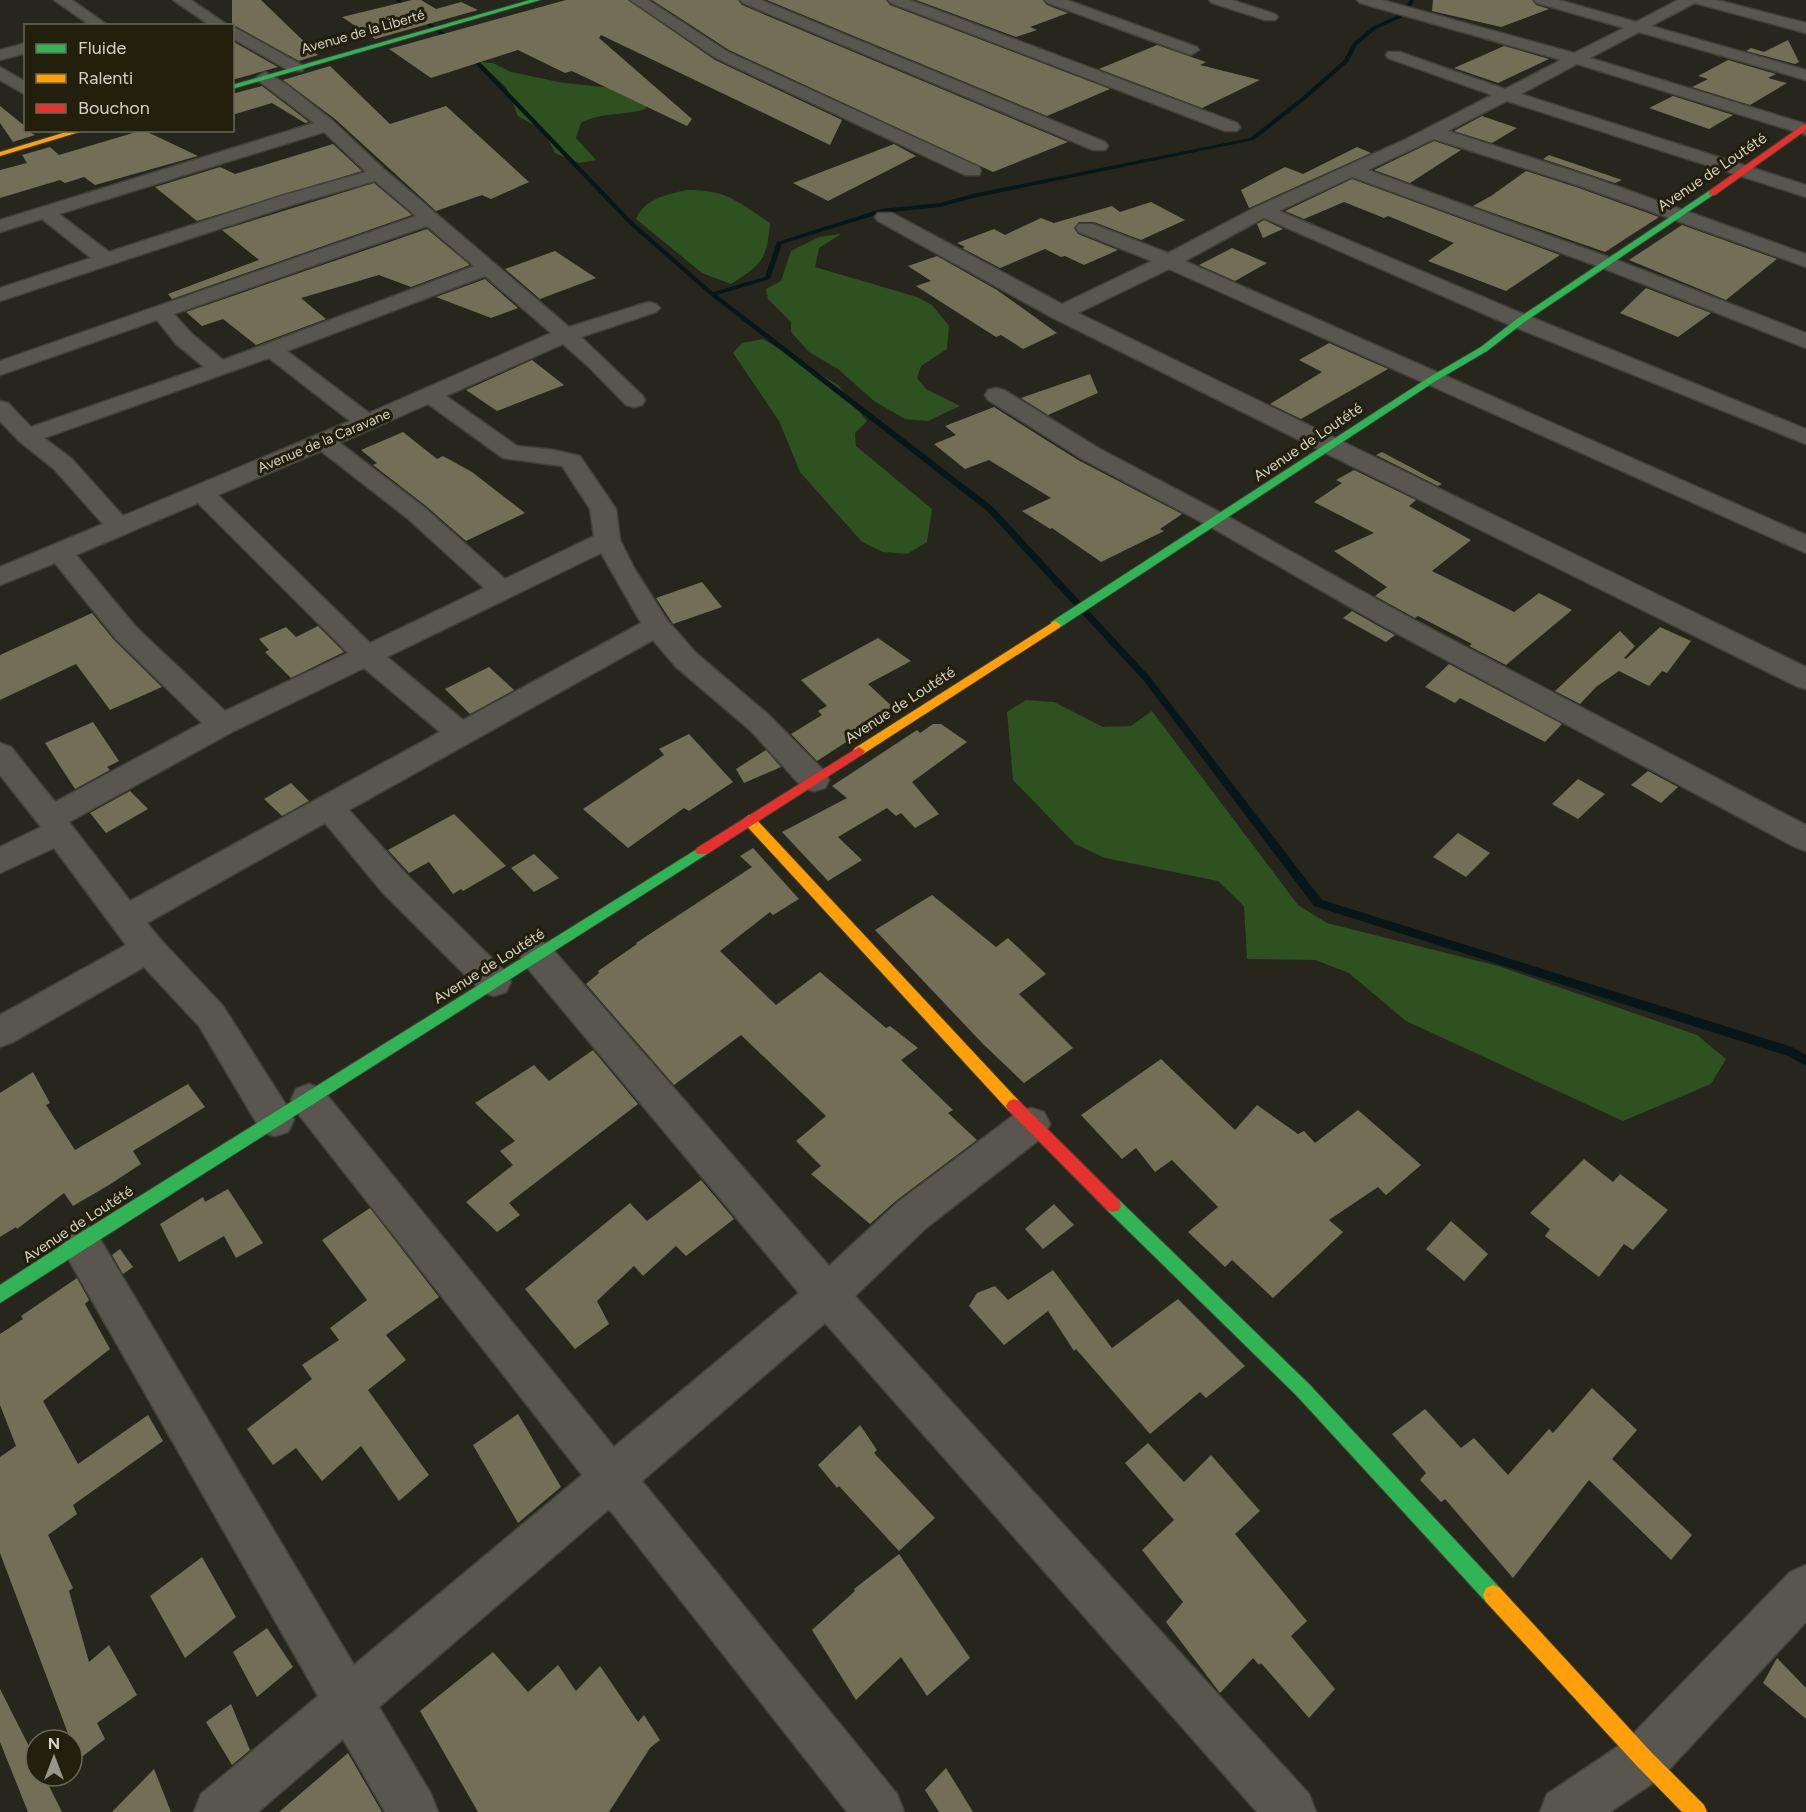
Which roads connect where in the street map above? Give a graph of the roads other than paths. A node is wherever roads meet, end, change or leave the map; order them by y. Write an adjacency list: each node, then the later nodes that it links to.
1 (64, 0): 14 (street)
2 (181, 0): 15 (street)
3 (537, 0): 24 (street, Avenue de la Liberté)
4 (638, 0): 38 (street)
5 (748, 0): 36 (street)
6 (896, 0): 32 (street)
7 (1053, 0): 20 (street)
8 (1217, 0): 13 (street)
9 (1365, 0): 23 (street)
10 (1542, 0): 16 (street)
11 (1690, 0): 16 (street)
12 (1700, 0): 17 (street)
13 (1270, 17)
14 (99, 24)
15 (219, 24)
16 (1639, 27): 23 (street); 26 (street)
17 (1806, 28)
18 (234, 32): 24 (street)
19 (24, 49): 21 (street)
20 (1191, 50)
21 (0, 55)
22 (1394, 55): 30 (street)
23 (1577, 59): 30 (street); 33 (street)
24 (296, 68): 27 (street, Avenue de la Liberté)
25 (0, 72): 28 (street)
26 (1806, 75)
27 (265, 77): 29 (street, Avenue de la Liberté); 31 (street)
28 (14, 86)
29 (234, 86)
30 (1507, 95): 35 (street); 40 (street)
31 (327, 125): 41 (street); 44 (street)
32 (1231, 127)
33 (1805, 128): 40 (street, Avenue de Loutété)
34 (77, 132): 37 (street)
35 (1432, 132): 39 (street); 45 (street)
36 (1099, 146)
37 (0, 154)
38 (972, 171)
39 (1353, 171): 43 (street); 53 (street)
40 (1745, 171): 42 (street); 45 (street, Avenue de Loutété)
41 (378, 174): 48 (street); 50 (street)
42 (1806, 191)
43 (1263, 211): 51 (street); 59 (street)
44 (45, 212): 46 (street); 50 (street)
45 (1678, 215): 52 (street); 53 (street, Avenue de Loutété)
46 (8, 217)
47 (885, 217): 58 (street)
48 (430, 218): 54 (street); 57 (street)
49 (1086, 228): 51 (street)
50 (107, 261): 55 (street)
51 (1168, 261): 58 (street); 65 (street)
52 (1806, 261)
53 (1606, 263): 59 (street, Avenue de Loutété); 61 (street)
54 (488, 268): 60 (street); 62 (street)
55 (0, 296)
56 (649, 308): 60 (street, Avenue de la Caravane)
57 (162, 313): 63 (street); 64 (street)
58 (1061, 313): 74 (street)
59 (1520, 321): 65 (street, Avenue de Loutété); 72 (street)
60 (565, 334): 66 (street, Avenue de la Caravane); 68 (street)
61 (1806, 341)
62 (272, 350): 64 (street); 70 (street)
63 (0, 368)
64 (220, 369): 71 (street)
65 (1431, 380): 74 (street, Avenue de Loutété); 79 (street)
66 (430, 395): 70 (street, Avenue de la Caravane); 78 (street)
67 (996, 395): 76 (street)
68 (634, 400)
69 (0, 408): 71 (street)
70 (367, 423): 73 (street, Avenue de la Caravane)
71 (27, 436): 77 (street)
72 (1806, 437)
73 (323, 441): 75 (street, Avenue de la Caravane); 82 (street)
74 (1332, 446): 76 (street, Avenue de Loutété); 85 (street)
75 (201, 492): 77 (street, Avenue de la Caravane); 84 (street)
76 (1218, 520): 89 (street, Avenue de Loutété); 93 (street)
77 (120, 528): 80 (street, Avenue de la Caravane)
78 (607, 540): 82 (street); 83 (street)
79 (1806, 545)
80 (59, 551): 81 (street, Avenue de la Caravane); 86 (street)
81 (0, 577)
82 (503, 591): 84 (street)
83 (657, 626): 87 (street); 89 (street)
84 (366, 655): 86 (street); 87 (street)
85 (1806, 678)
86 (222, 725): 92 (street)
87 (461, 735): 90 (street)
88 (0, 754): 92 (street)
89 (814, 780): 91 (street, Avenue de Loutété)
90 (329, 807): 95 (street); 98 (street)
91 (749, 820): 97 (street, Avenue de Loutété); 101 (street)
92 (55, 825): 94 (street); 95 (street)
93 (1806, 839)
94 (0, 861)
95 (125, 919): 96 (street)
96 (148, 950): 99 (street); 100 (street)
97 (537, 955): 98 (street, Avenue de Loutété); 104 (street)
98 (494, 982): 100 (street, Avenue de Loutété)
99 (0, 1032)
100 (292, 1110): 102 (street, Avenue de Loutété); 105 (street)
101 (1031, 1124): 104 (street); 108 (street)
102 (80, 1242): 103 (street, Avenue de Loutété); 107 (street)
103 (0, 1295)
104 (827, 1295): 105 (street); 112 (street)
105 (612, 1477): 107 (street); 111 (street)
106 (1806, 1588): 108 (street)
107 (349, 1704): 109 (street); 110 (street)
108 (1644, 1759): 113 (street); 114 (street)
109 (219, 1812)
110 (413, 1812)
111 (879, 1812)
112 (1291, 1812)
113 (1565, 1812)
114 (1697, 1812)

